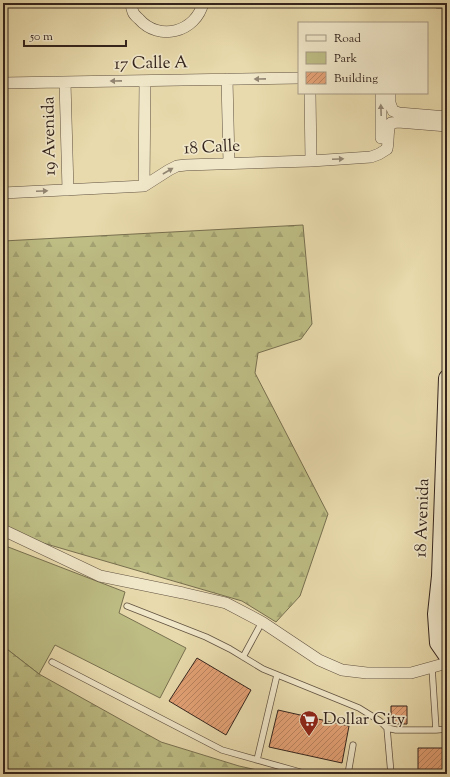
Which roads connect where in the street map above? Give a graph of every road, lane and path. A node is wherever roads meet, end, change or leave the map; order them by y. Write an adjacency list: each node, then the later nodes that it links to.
1 (130, 3): 2 (street)
2 (203, 3)
3 (439, 3): 4 (street)
4 (447, 3)
5 (298, 78): 6 (street, 17 Calle A, one-way to 6)
6 (227, 79): 7 (street, 17 Calle A); 17 (street)
7 (144, 81): 8 (street, 17 Calle A, one-way to 8); 18 (street)
8 (65, 82): 9 (street, 17 Calle A); 19 (street, 19 Avenida)
9 (3, 83)
10 (310, 94): 16 (street)
11 (381, 94): 15 (street, one-way to 11)
12 (390, 94): 13 (street)
13 (447, 117)
14 (447, 126): 15 (street)
15 (379, 154): 16 (street, 18 Calle, one-way to 15)
16 (311, 161): 17 (street, 18 Calle)
17 (229, 163): 18 (street, 18 Calle, one-way to 17)
18 (144, 186): 19 (street)
19 (68, 190): 20 (street, one-way to 19)
20 (3, 193)
21 (447, 378): 25 (street, 18 Avenida)
22 (3, 530): 24 (street)
23 (127, 606): 26 (lane)
24 (262, 622): 26 (lane); 29 (street)
25 (447, 656)
26 (243, 657): 30 (lane)
27 (52, 662): 35 (lane)
28 (447, 663): 29 (street)
29 (432, 668): 33 (lane)
30 (277, 675): 31 (lane); 35 (lane)
31 (387, 728): 33 (lane); 38 (lane)
32 (447, 729): 33 (lane)
33 (436, 730)
34 (353, 745): 37 (lane)
35 (258, 760): 36 (lane)
36 (306, 774)
37 (348, 774)
38 (391, 774)

